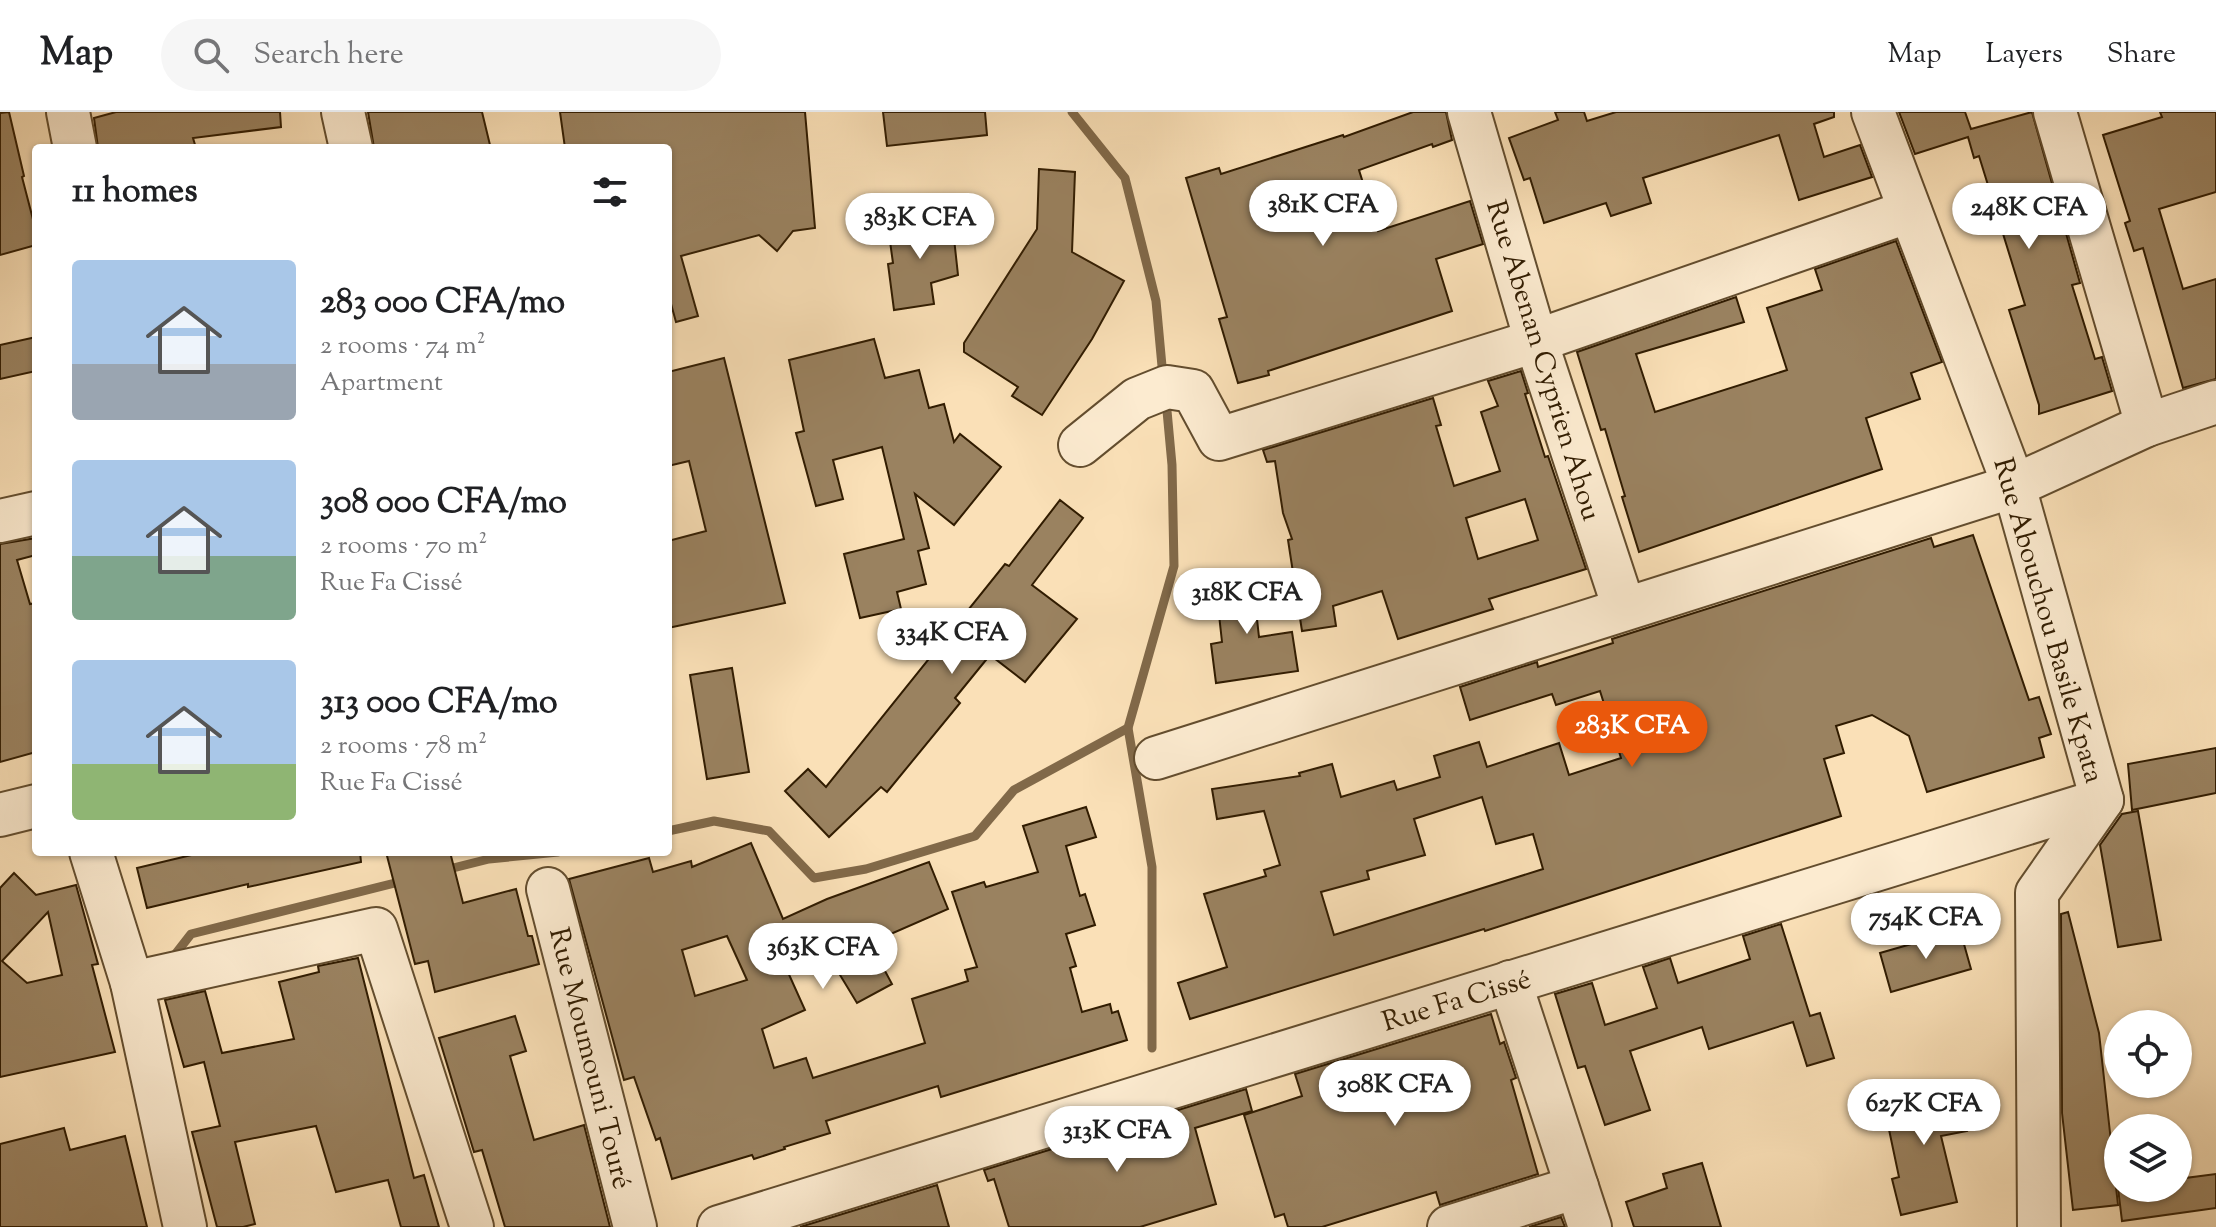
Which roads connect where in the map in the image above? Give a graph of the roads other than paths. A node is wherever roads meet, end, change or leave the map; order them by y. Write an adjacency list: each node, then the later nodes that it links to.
1 (68, 112): 6 (street)
2 (343, 112): 7 (street)
3 (1469, 112): 9 (street, Rue Abenan Cyprien Ahou)
4 (1873, 112): 8 (street, Rue Abouchou Basile Kpata)
5 (2055, 112): 11 (street)
6 (74, 144)
7 (350, 144)
8 (1910, 211): 9 (street); 13 (street, Rue Abouchou Basile Kpata)
9 (1536, 341): 12 (street); 16 (street, Rue Abenan Cyprien Ahou)
10 (2216, 402): 11 (street)
11 (2147, 425): 13 (street)
12 (1080, 445)
13 (2014, 486): 16 (street); 18 (street, Rue Abouchou Basile Kpata)
14 (32, 514): 15 (street)
15 (0, 521)
16 (1624, 608): 17 (street)
17 (1156, 758)
18 (2102, 800): 23 (street, Rue Fa Cissé); 32 (street, Rue Abouchou Basile Kpata)
19 (32, 807): 20 (street)
20 (0, 815)
21 (92, 856): 24 (street)
22 (548, 889): 28 (street, Rue Moumouni Touré)
23 (1510, 982): 25 (street); 29 (street, Rue Fa Cissé)
24 (132, 983): 26 (street); 27 (street)
25 (1577, 1187): 30 (street); 31 (street)
26 (185, 1227)
27 (472, 1227)
28 (635, 1227)
29 (719, 1227)
30 (1449, 1227)
31 (1590, 1227)
32 (2039, 1227)

